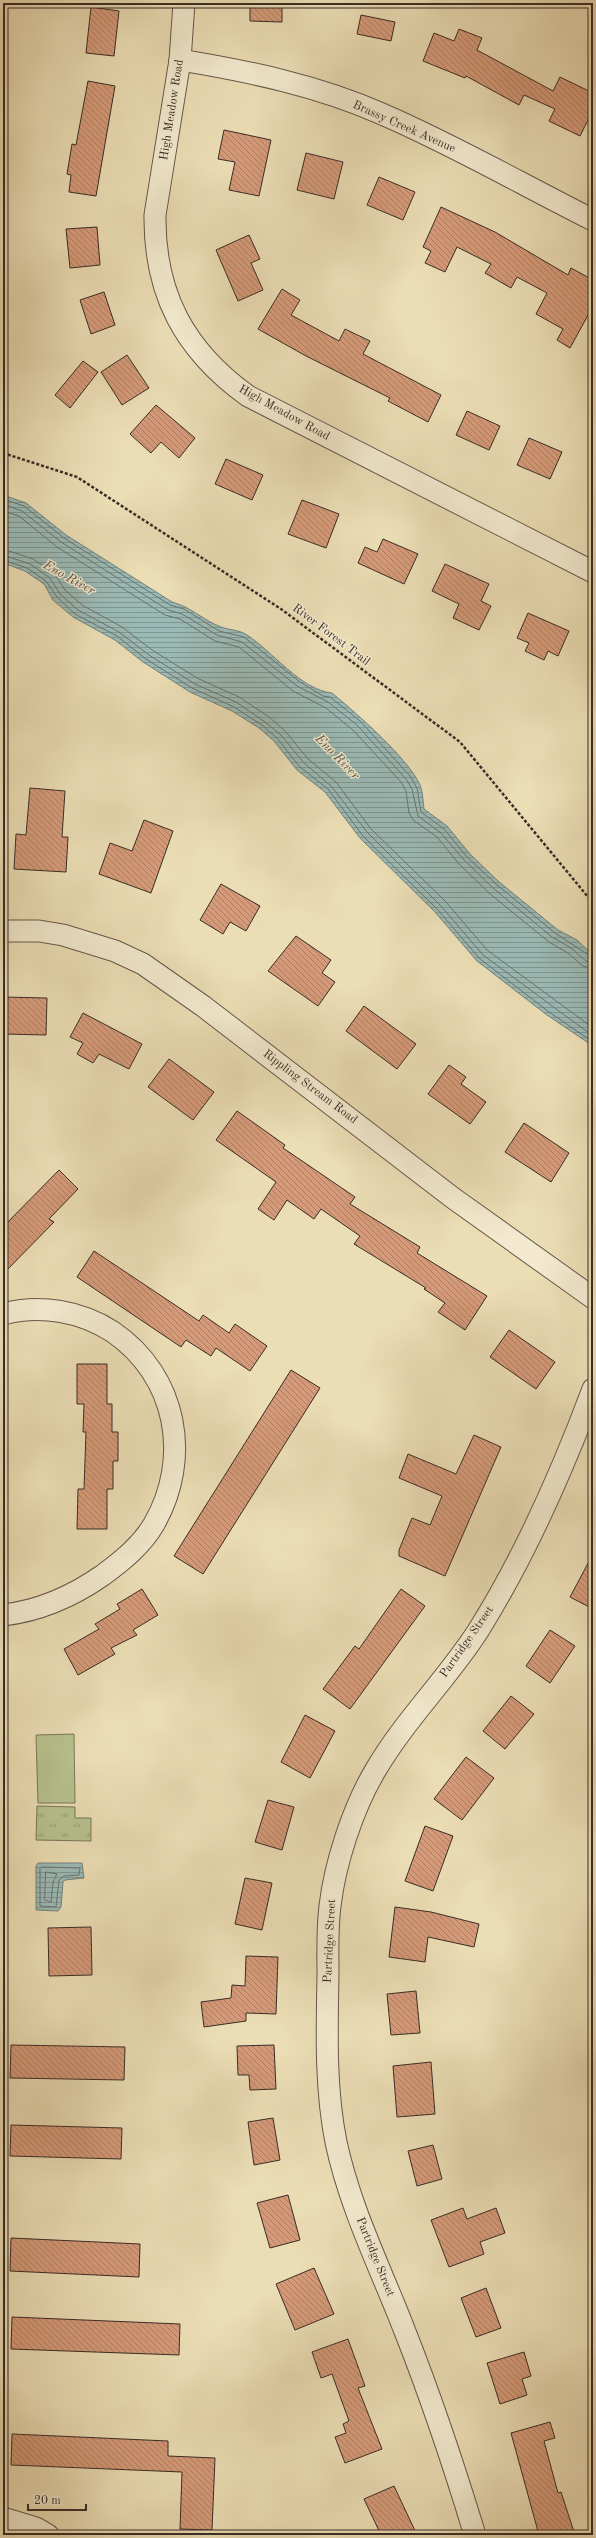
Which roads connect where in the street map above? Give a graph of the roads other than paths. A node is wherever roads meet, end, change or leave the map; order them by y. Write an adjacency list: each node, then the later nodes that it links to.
1 (184, 3): 2 (street, High Meadow Road)
2 (180, 60): 3 (street, Brassy Creek Avenue); 4 (street, High Meadow Road)
3 (593, 220)
4 (593, 572)
5 (3, 931): 6 (street, Rippling Stream Road)
6 (593, 1298)
7 (3, 1314): 9 (street)
8 (593, 1389): 12 (street, Partridge Street)
9 (3, 1615)
10 (3, 2518): 11 (street)
11 (48, 2535)
12 (475, 2535)

